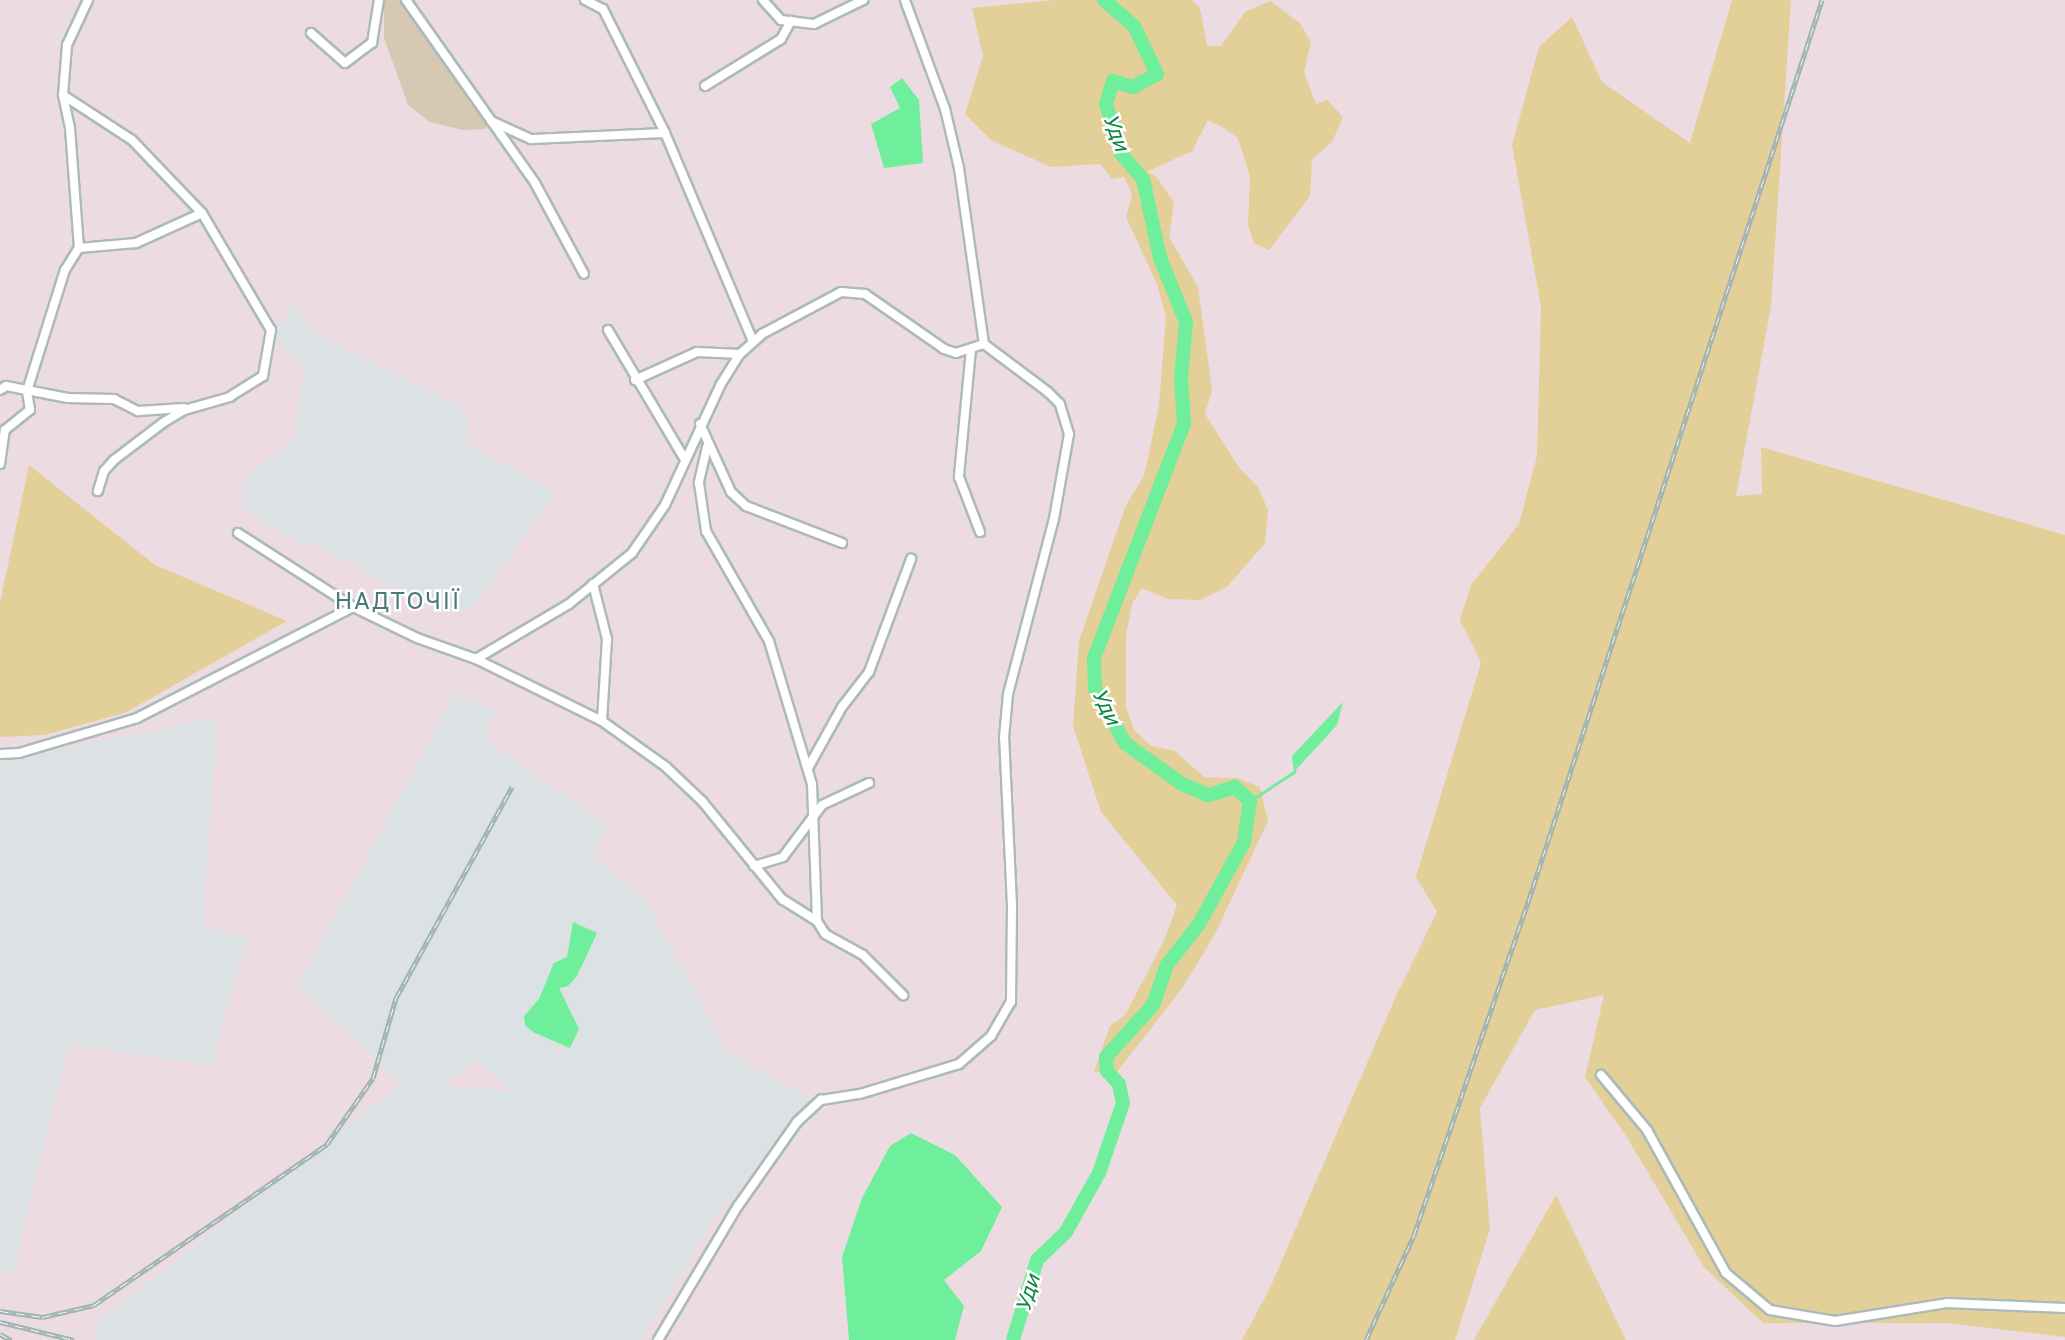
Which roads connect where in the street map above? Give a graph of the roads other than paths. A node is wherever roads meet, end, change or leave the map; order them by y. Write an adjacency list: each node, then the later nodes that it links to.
1 (88, 0): 11 (street)
2 (379, 0): 9 (street)
3 (406, 0): 12 (street)
4 (585, 0): 13 (street)
5 (763, 0): 8 (street)
6 (863, 0): 8 (street)
7 (905, 0): 19 (street)
8 (791, 21): 10 (street)
9 (312, 33)
10 (705, 86)
11 (63, 95): 14 (street); 15 (street)
12 (488, 120): 13 (street); 16 (street)
13 (666, 134): 18 (street)
14 (202, 213): 15 (street); 25 (street)
15 (79, 248): 24 (street)
16 (584, 274)
17 (608, 330): 22 (street)
18 (753, 341): 20 (street); 21 (street)
19 (984, 344): 20 (street); 48 (street)
20 (971, 349): 31 (street)
21 (740, 354): 22 (street); 26 (street)
22 (635, 380): 28 (street)
23 (0, 390): 24 (street)
24 (27, 391): 25 (street); 29 (street)
25 (191, 408): 30 (street)
26 (699, 424): 27 (street); 28 (street)
27 (707, 447): 33 (street); 40 (street)
28 (684, 458): 35 (street)
29 (0, 464)
30 (98, 491)
31 (980, 532)
32 (238, 533): 36 (street)
33 (842, 543)
34 (911, 559): 40 (street)
35 (593, 584): 37 (street); 38 (street)
36 (353, 607): 37 (street); 39 (street)
37 (476, 659): 38 (street)
38 (602, 721): 43 (street)
39 (0, 754)
40 (808, 768): 42 (street)
41 (869, 783): 42 (street)
42 (812, 816): 43 (street); 44 (street)
43 (754, 866): 44 (street)
44 (817, 921): 45 (street)
45 (903, 995)
46 (1601, 1075): 47 (street)
47 (2065, 1308)
48 (659, 1340)

